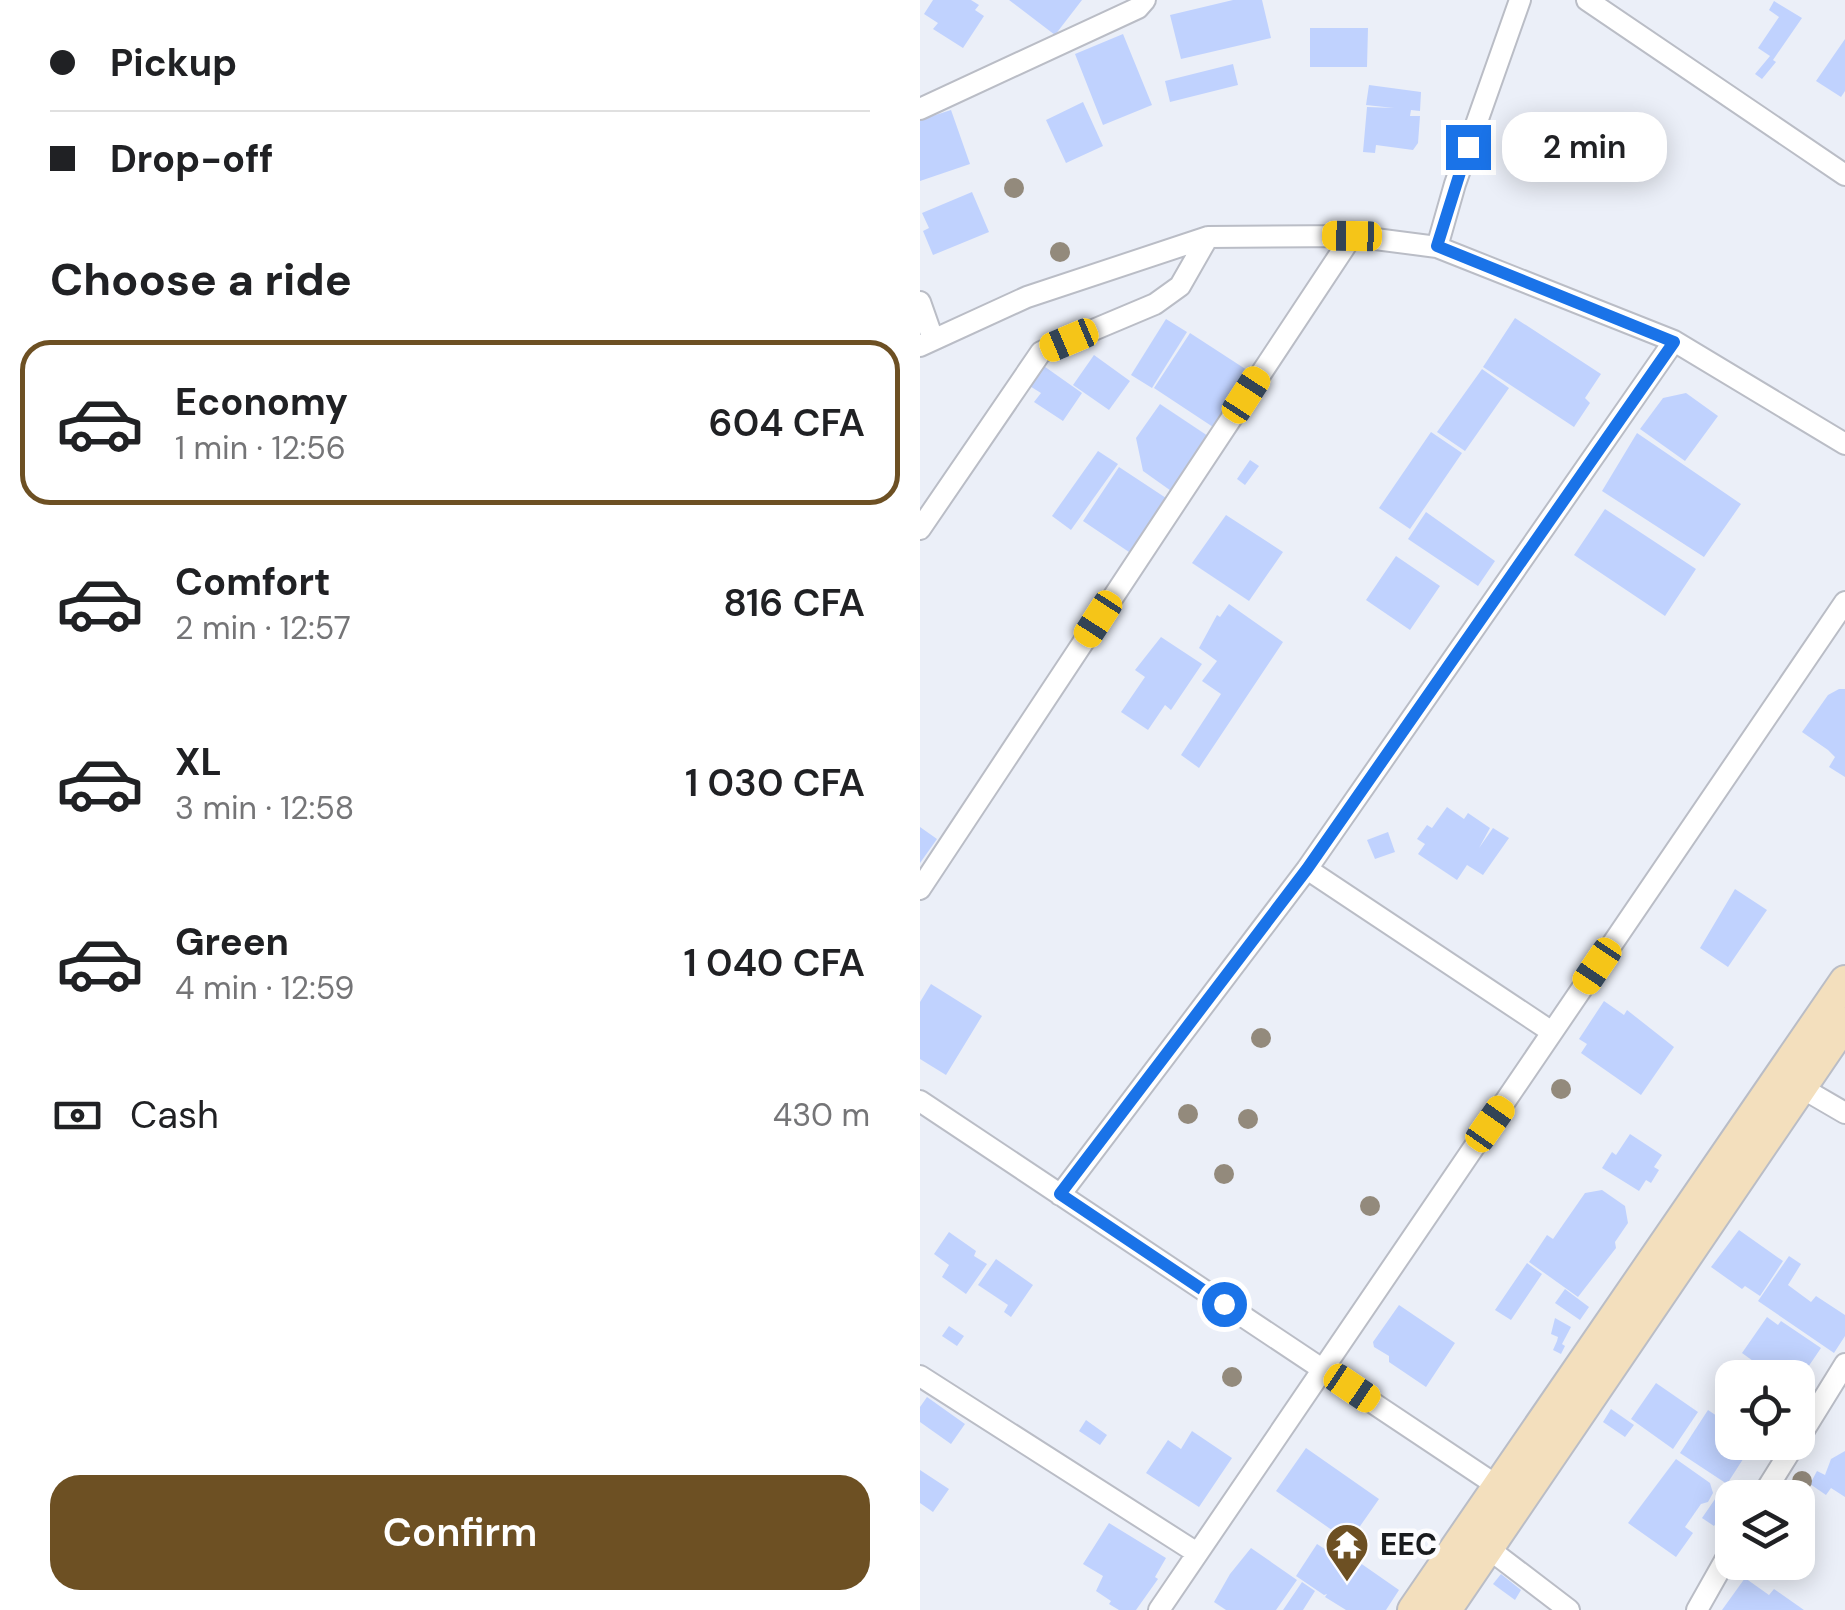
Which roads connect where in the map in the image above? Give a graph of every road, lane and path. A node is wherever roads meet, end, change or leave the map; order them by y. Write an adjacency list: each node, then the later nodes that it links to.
1 (1145, 0): 4 (street)
2 (1520, 0): 8 (street)
3 (1587, 0): 5 (street)
4 (920, 109)
5 (1845, 176)
6 (1352, 236): 7 (street); 8 (street); 16 (street)
7 (1208, 237): 10 (street); 13 (street)
8 (1437, 246): 11 (street)
9 (920, 302): 10 (street)
10 (927, 342)
11 (1674, 342): 12 (street); 15 (street)
12 (1845, 444)
13 (920, 529)
14 (1845, 602): 19 (street)
15 (1307, 869): 19 (street); 23 (street)
16 (920, 889)
17 (1845, 981): 20 (main road)
18 (1845, 1022): 20 (main road)
19 (1552, 1032): 25 (street)
20 (1789, 1081): 22 (street); 28 (main road)
21 (920, 1101): 23 (street)
22 (1845, 1113)
23 (1060, 1194): 25 (street)
24 (1845, 1364): 27 (street)
25 (1322, 1369): 28 (street); 30 (street)
26 (920, 1376): 30 (street)
27 (1815, 1412)
28 (1509, 1494): 29 (main road); 33 (main road)
29 (1489, 1548): 34 (main road); 35 (street)
30 (1198, 1553): 32 (street)
31 (1715, 1578): 36 (street)
32 (1159, 1610)
33 (1414, 1610)
34 (1446, 1610)
35 (1568, 1610)
36 (1697, 1610)

